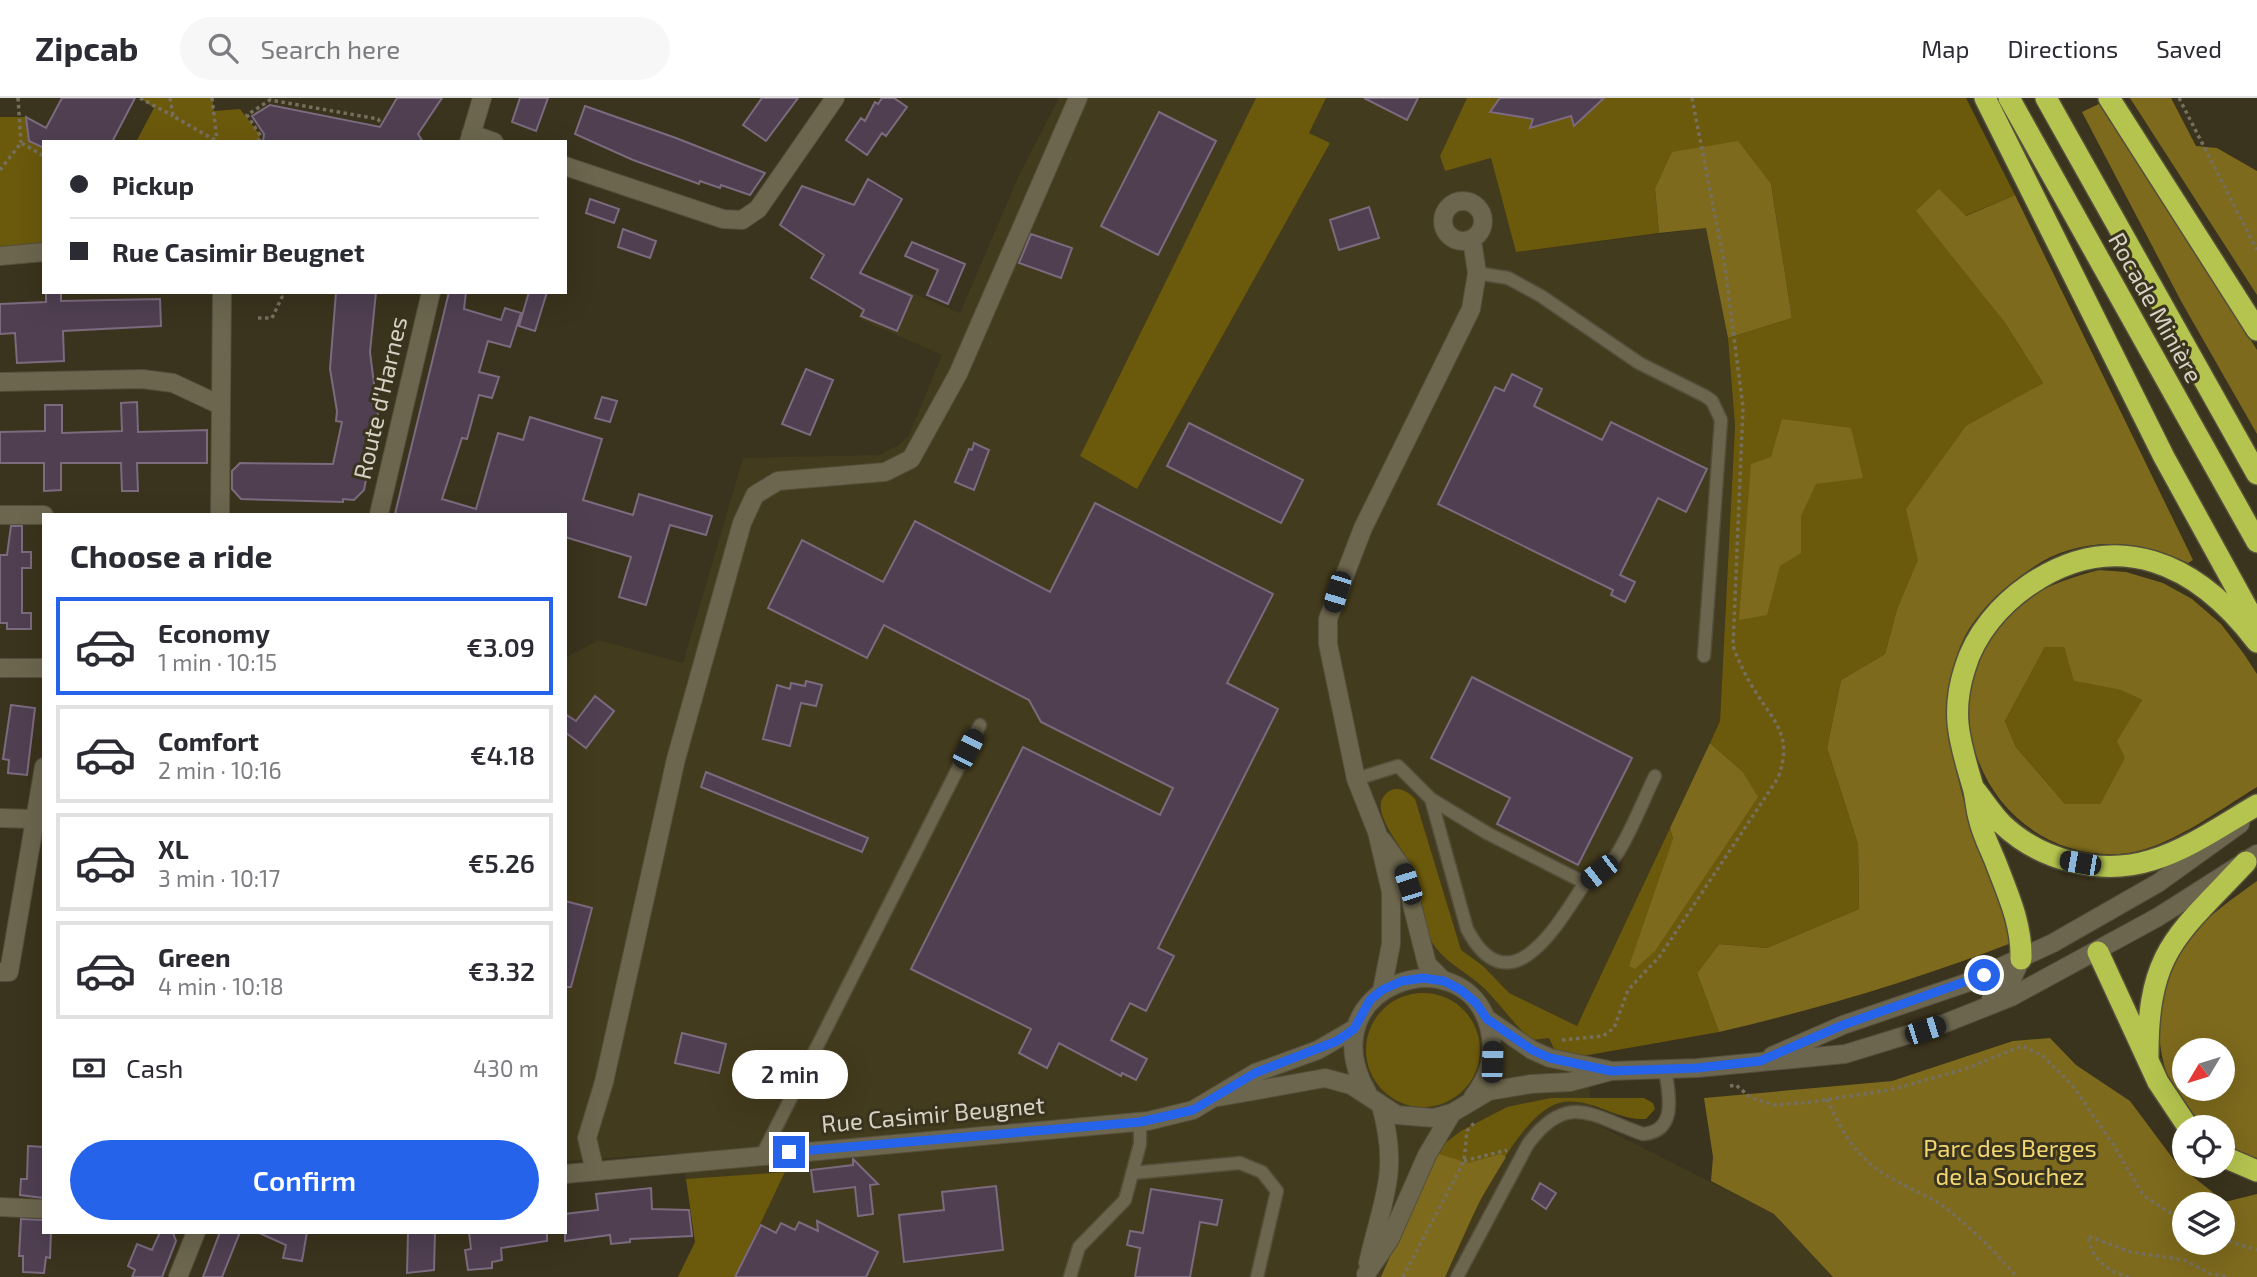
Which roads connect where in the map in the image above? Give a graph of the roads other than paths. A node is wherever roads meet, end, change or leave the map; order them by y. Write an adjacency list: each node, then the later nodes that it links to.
1 (482, 98): 8 (main road)
2 (835, 98): 9 (main road)
3 (1078, 98): 65 (main road)
4 (1985, 98): 25 (highway)
5 (2009, 98): 24 (highway, Rocade Minière)
6 (2046, 98): 19 (highway, Rocade Minière)
7 (2109, 98): 16 (highway)
8 (470, 138)
9 (567, 167)
10 (1472, 240): 13 (main road)
11 (42, 252): 12 (main road)
12 (0, 256)
13 (1477, 273): 27 (lane); 33 (main road)
14 (222, 294): 18 (main road)
15 (431, 294): 21 (main road, Route d'Harnes)
16 (2257, 330)
17 (0, 382): 18 (main road)
18 (220, 405): 20 (main road)
19 (2257, 474)
20 (222, 513)
21 (379, 513)
22 (0, 515): 23 (main road)
23 (42, 515)
24 (2257, 542)
25 (2257, 626)
26 (2257, 642): 34 (highway)
27 (1704, 656)
28 (0, 668): 29 (main road)
29 (42, 668)
30 (980, 725): 63 (lane)
31 (42, 776): 39 (main road)
32 (1655, 776): 42 (lane)
33 (1356, 779): 35 (lane); 40 (main road)
34 (1974, 789): 36 (highway); 45 (highway)
35 (1431, 799): 42 (lane); 42 (lane)
36 (2257, 805)
37 (2257, 811): 43 (main road)
38 (0, 818): 39 (main road)
39 (33, 818): 46 (main road)
40 (1377, 832): 47 (main road); 48 (main road)
41 (2252, 858): 44 (main road); 52 (highway)
42 (1585, 883)
43 (2053, 943): 44 (main road); 45 (main road)
44 (2098, 952): 49 (main road); 52 (highway)
45 (2021, 959): 49 (main road); 53 (main road)
46 (5, 972)
47 (1444, 981): 48 (main road); 50 (main road)
48 (1382, 990): 51 (main road)
49 (1977, 1010): 53 (main road)
50 (1487, 1019): 55 (main road); 58 (main road)
51 (1354, 1029): 56 (main road); 57 (main road)
52 (2148, 1060): 61 (highway)
53 (1760, 1061): 54 (main road)
54 (1665, 1069): 55 (main road); 76 (lane)
55 (1611, 1071): 58 (main road)
56 (1367, 1093): 57 (main road); 59 (main road)
57 (1219, 1097): 62 (main road, Rue Casimir Beugnet)
58 (1471, 1100): 60 (main road)
59 (1381, 1106): 60 (main road); 72 (main road)
60 (1452, 1113): 72 (main road)
61 (2178, 1115)
62 (1140, 1122): 63 (main road, Rue Casimir Beugnet); 67 (lane)
63 (762, 1155): 65 (main road, Rue Casimir Beugnet)
64 (2235, 1162): 66 (highway)
65 (595, 1171): 68 (main road, Rue Casimir Beugnet)
66 (2257, 1171)
67 (1132, 1173): 74 (lane); 75 (lane)
68 (567, 1174)
69 (0, 1207): 70 (main road)
70 (42, 1209)
71 (194, 1234): 73 (main road)
72 (1365, 1275)
73 (178, 1277)
74 (1070, 1277)
75 (1257, 1277)
76 (1457, 1277)

